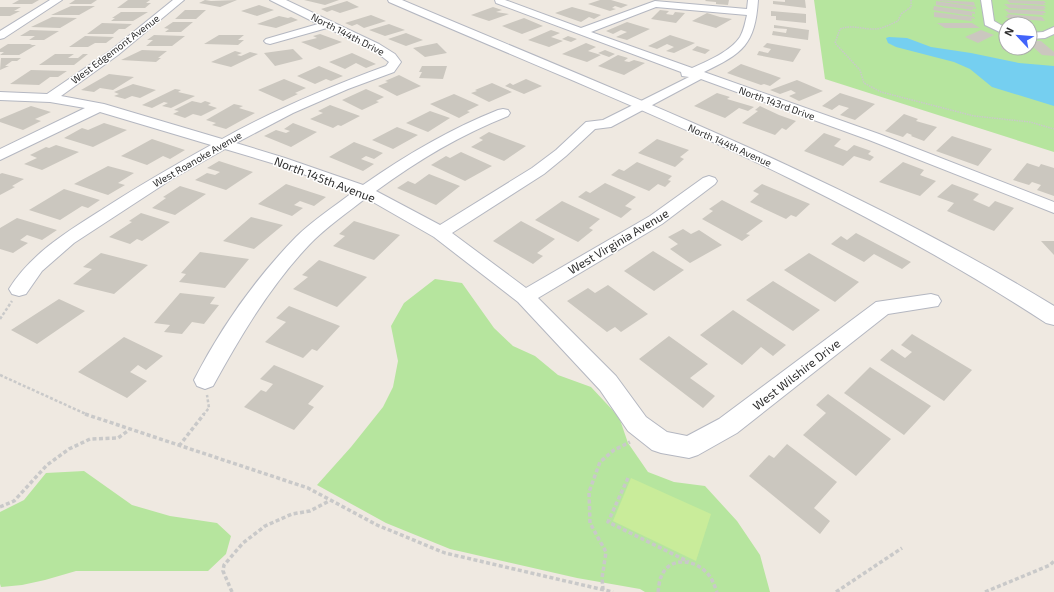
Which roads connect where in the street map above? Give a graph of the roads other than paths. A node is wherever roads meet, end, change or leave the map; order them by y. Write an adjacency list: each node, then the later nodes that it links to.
1 (57, 0): 14 (street)
2 (179, 0): 21 (street, West Edgemont Avenue)
3 (275, 0): 9 (street, North 144th Drive)
4 (395, 0): 22 (main road, North 144th Avenue)
5 (500, 0): 12 (street, North 143rd Drive)
6 (753, 0): 8 (street)
7 (986, 0): 10 (street)
8 (752, 13): 12 (street); 17 (street)
9 (327, 25): 15 (street); 16 (street, North 144th Drive)
10 (998, 28)
11 (1054, 30): 13 (street)
12 (581, 32): 17 (street, North 143rd Drive)
13 (1038, 35)
14 (0, 36)
15 (270, 40)
16 (395, 62): 25 (street, West Roanoke Avenue)
17 (693, 72): 18 (street); 19 (street); 29 (street, North 143rd Drive)
18 (666, 81): 19 (street); 22 (street)
19 (679, 86): 22 (street)
20 (0, 96): 21 (street, North 145th Avenue)
21 (50, 98): 23 (street, North 145th Avenue)
22 (635, 103): 30 (street); 34 (main road, North 144th Avenue)
23 (99, 107): 25 (street, North 145th Avenue); 26 (street)
24 (503, 113): 28 (street)
25 (221, 144): 28 (street, North 145th Avenue); 31 (street, West Roanoke Avenue)
26 (0, 154)
27 (709, 181): 32 (street, West Virginia Avenue)
28 (365, 191): 30 (street, North 145th Avenue); 35 (street)
29 (1054, 208)
30 (440, 233): 32 (street, North 145th Avenue)
31 (19, 289)
32 (525, 297): 36 (street, North 145th Avenue)
33 (931, 301): 36 (street, West Wilshire Drive)
34 (1054, 317)
35 (205, 380)
36 (661, 442)

